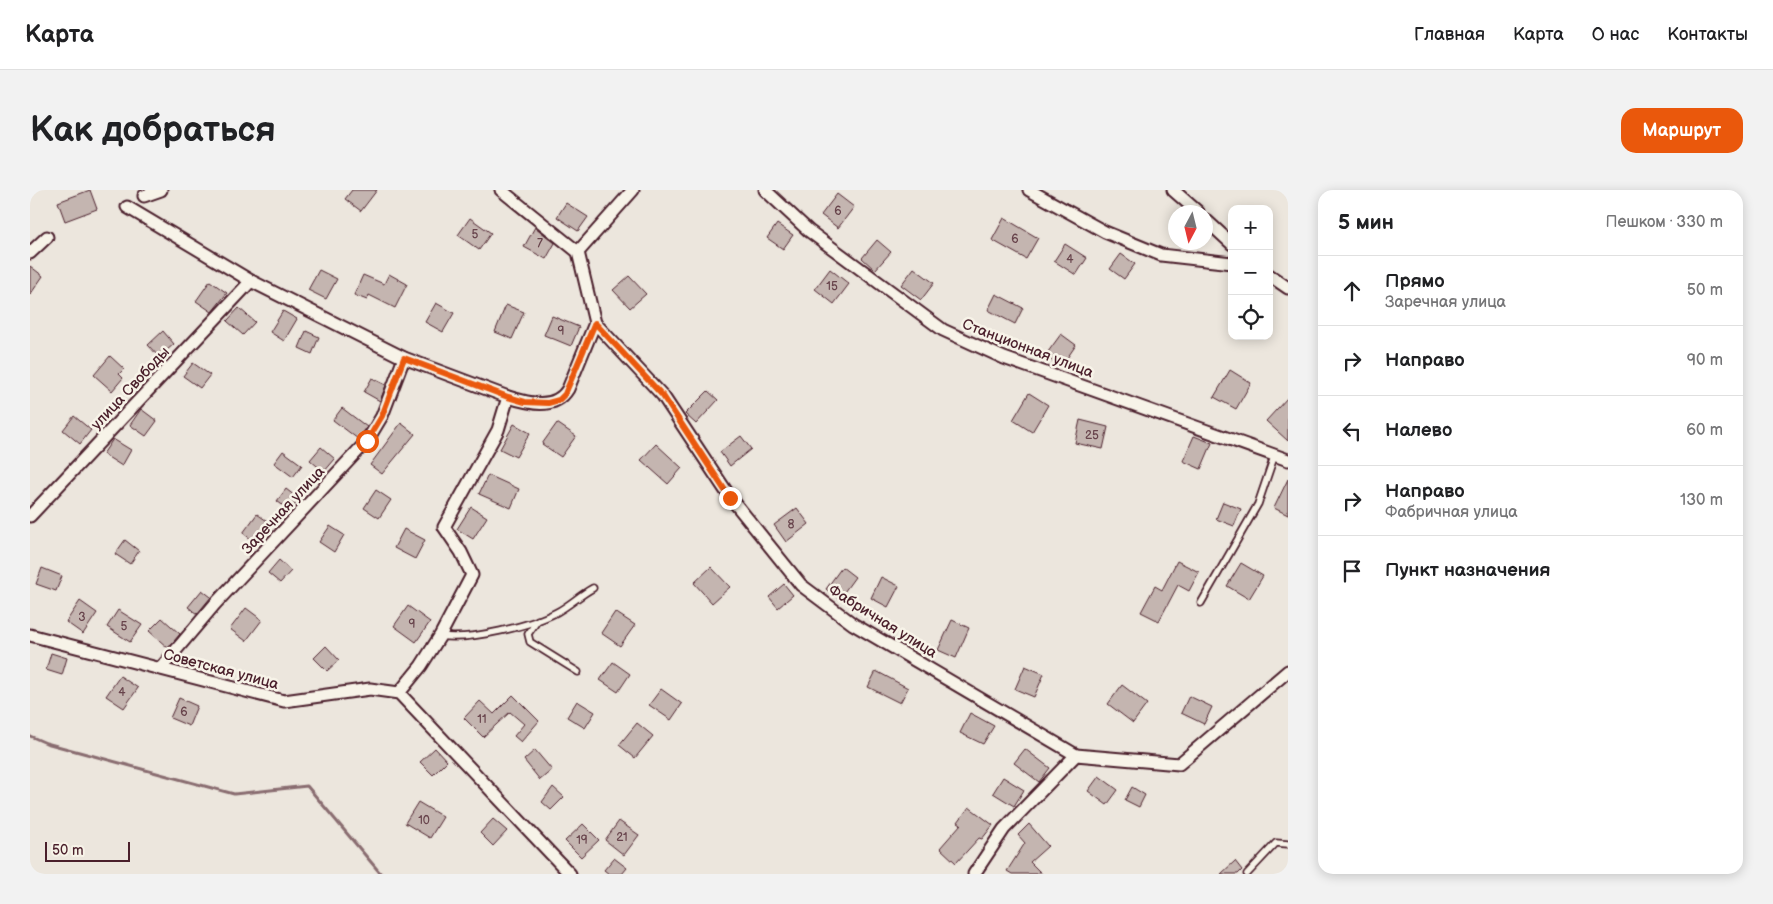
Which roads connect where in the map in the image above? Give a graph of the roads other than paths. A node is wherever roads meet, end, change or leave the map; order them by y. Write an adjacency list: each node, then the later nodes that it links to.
1 (161, 190): 7 (street)
2 (501, 190): 13 (street)
3 (633, 190): 13 (street)
4 (765, 190): 22 (street, Станционная улица)
5 (1029, 190): 15 (street)
6 (1173, 190): 8 (street)
7 (144, 196)
8 (1190, 205)
9 (127, 208): 17 (street)
10 (1213, 226): 12 (street)
11 (46, 237): 14 (street)
12 (1228, 240)
13 (578, 252): 19 (street, Фабричная улица)
14 (30, 253)
15 (1228, 263)
16 (1273, 278): 18 (street)
17 (251, 281): 20 (street); 24 (street, улица Свободы)
18 (1288, 288)
19 (595, 323): 21 (street); 34 (street, Фабричная улица)
20 (404, 358): 21 (street); 30 (street, Заречная улица)
21 (508, 397): 29 (street)
22 (1275, 454): 23 (street, Станционная улица); 26 (lane)
23 (1288, 460)
24 (30, 516)
25 (593, 588): 27 (lane)
26 (1201, 603)
27 (538, 620): 29 (lane); 31 (lane)
28 (31, 635): 30 (street, Советская улица)
29 (440, 636): 33 (street)
30 (160, 669): 33 (street, Советская улица)
31 (578, 672)
32 (1288, 672): 34 (street)
33 (399, 693): 36 (street)
34 (1076, 755): 37 (street)
35 (1288, 844): 38 (lane)
36 (570, 874)
37 (974, 874)
38 (1247, 874)

